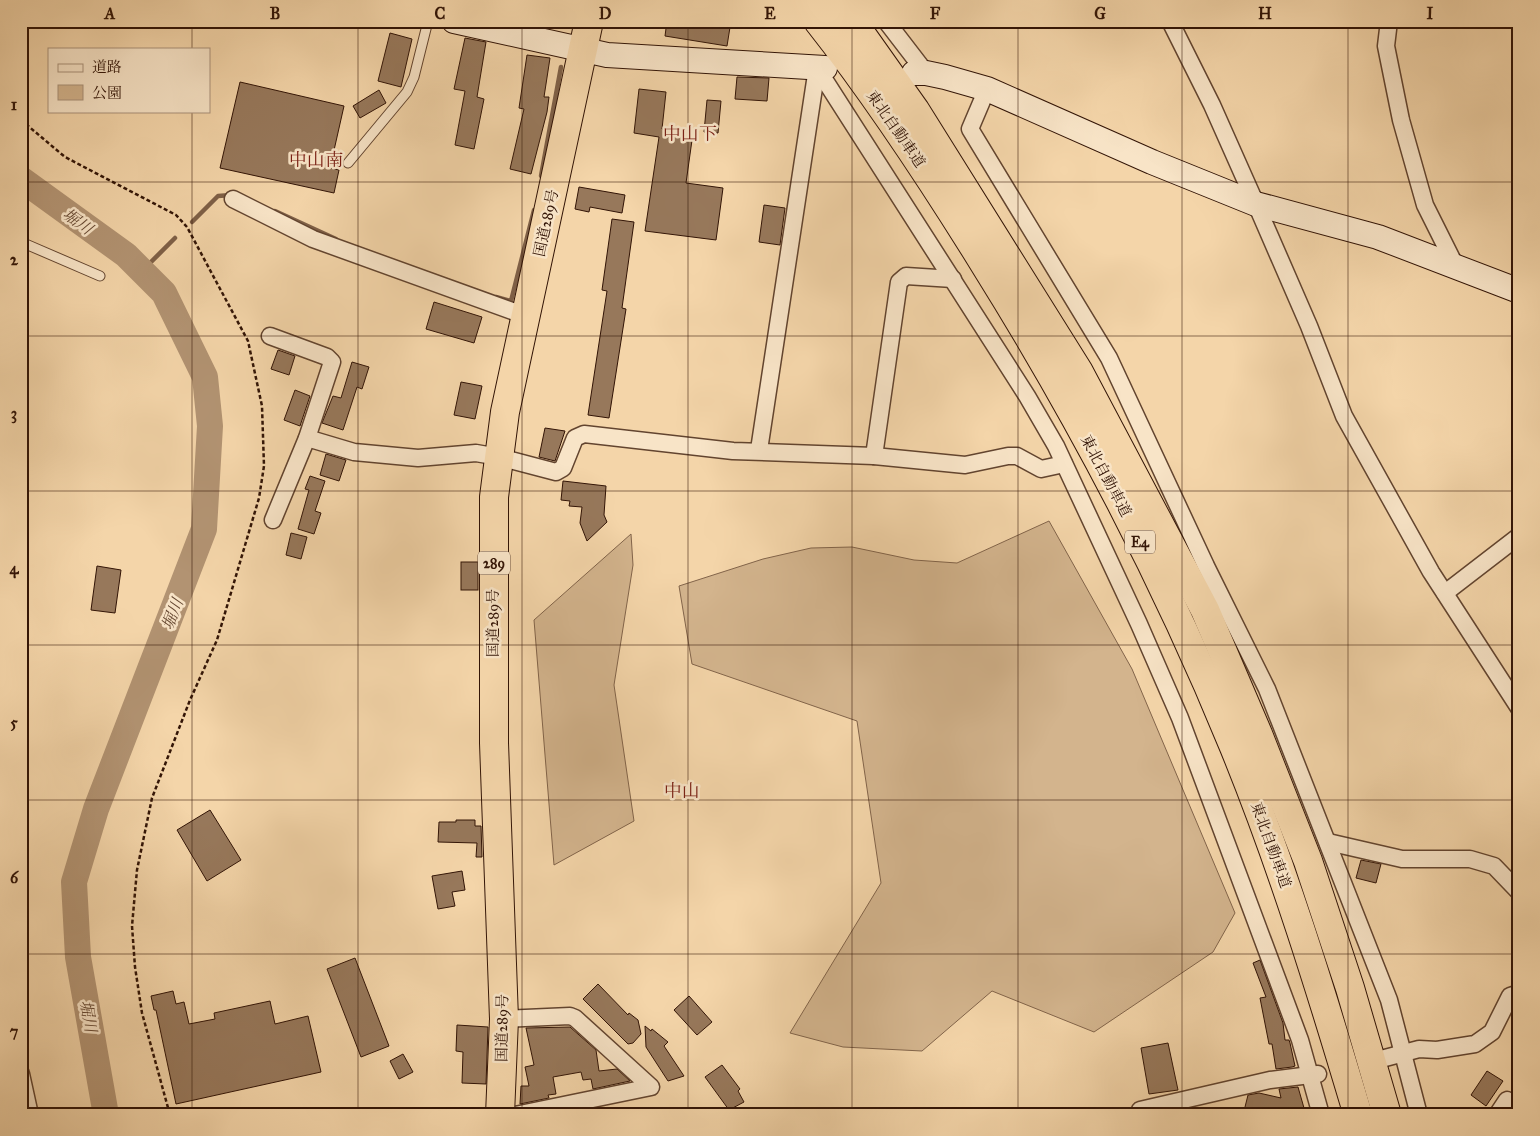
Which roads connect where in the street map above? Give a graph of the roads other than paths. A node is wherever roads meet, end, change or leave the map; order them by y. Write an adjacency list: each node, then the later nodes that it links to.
1 (428, 21): 13 (lane)
2 (454, 21): 9 (street)
3 (589, 21): 9 (highway, 国道289号 / 289)
4 (818, 21): 46 (highway, 東北自動車道 / E4)
5 (852, 21): 47 (highway, 東北自動車道 / E4)
6 (886, 21): 11 (street)
7 (1170, 21): 15 (street)
8 (1389, 21): 17 (street)
9 (584, 51): 10 (street); 21 (highway, 国道289号 / 289)
10 (821, 68): 19 (street); 24 (street)
11 (920, 73): 12 (street)
12 (987, 89): 15 (street); 32 (street)
13 (348, 163)
14 (233, 200): 21 (street)
15 (1256, 204): 17 (street); 30 (street)
16 (21, 242): 18 (lane)
17 (1456, 267): 20 (street)
18 (100, 276)
19 (953, 279): 25 (street); 27 (street)
20 (1519, 291)
21 (526, 316): 26 (highway, 国道289号 / 289)
22 (270, 336): 23 (street)
23 (307, 438): 26 (street); 28 (street)
24 (759, 450): 25 (street); 26 (street)
25 (874, 456): 27 (street)
26 (499, 457): 35 (highway, 国道289号 / 289)
27 (1064, 464): 39 (street)
28 (273, 520)
29 (1519, 536): 30 (street)
30 (1444, 593): 31 (street)
31 (1519, 708)
32 (1328, 842): 33 (street); 36 (street)
33 (1519, 892)
34 (1519, 993): 36 (street)
35 (504, 1019): 43 (highway, 国道289号 / 289); 44 (street)
36 (1404, 1054): 37 (street); 48 (street)
37 (1385, 1058)
38 (21, 1074): 42 (street)
39 (1314, 1074): 41 (street); 45 (street)
40 (1506, 1100): 49 (street)
41 (1140, 1110)
42 (30, 1115)
43 (500, 1115)
44 (515, 1115)
45 (1321, 1115)
46 (1358, 1115)
47 (1388, 1115)
48 (1419, 1115)
49 (1497, 1115)

